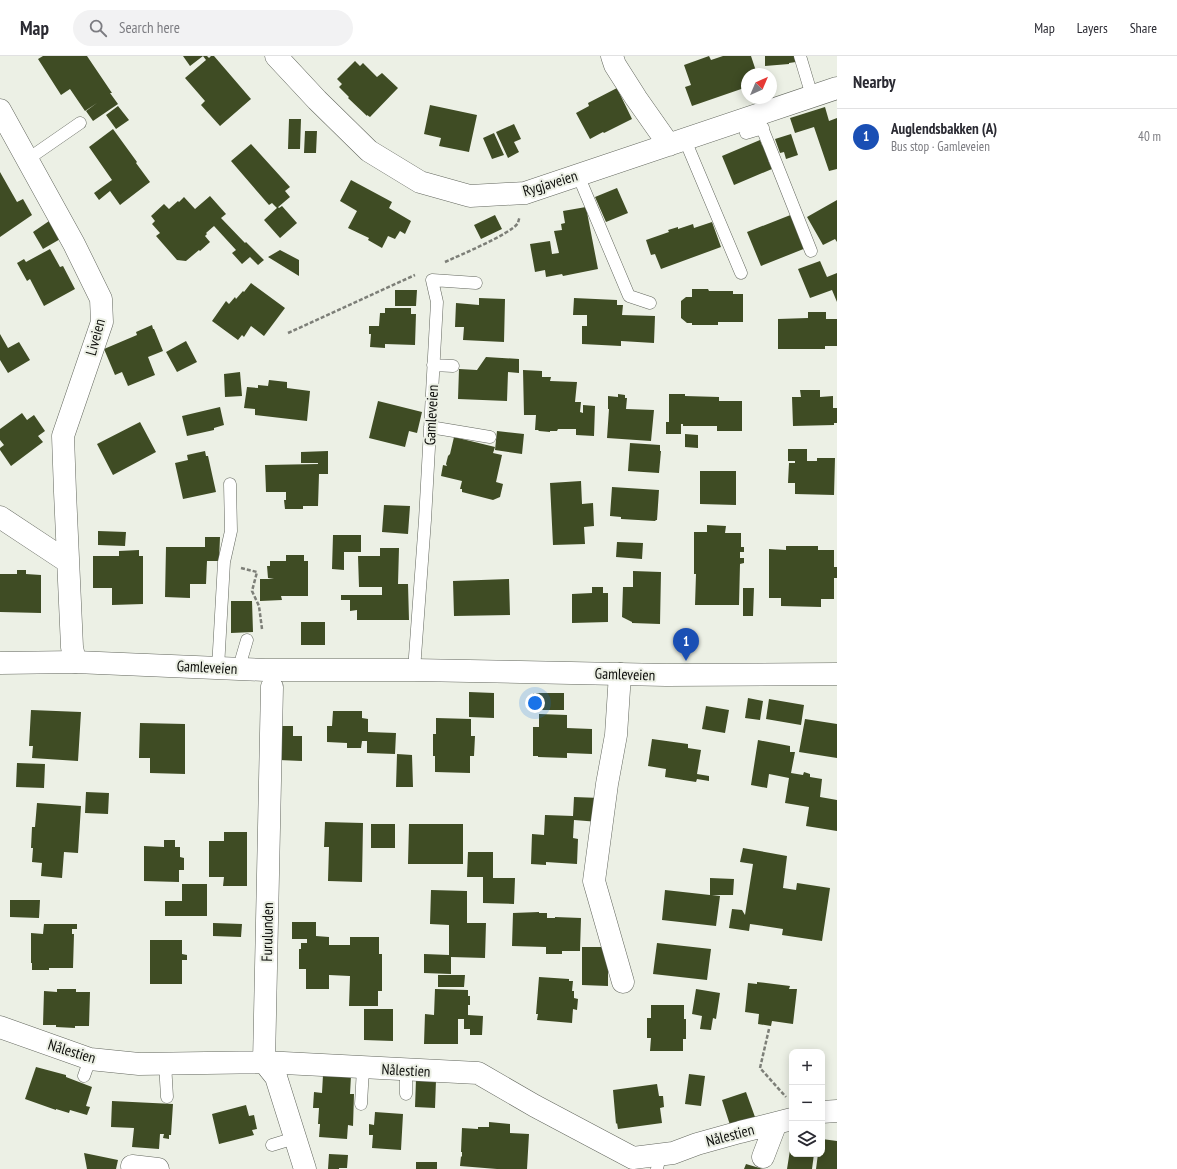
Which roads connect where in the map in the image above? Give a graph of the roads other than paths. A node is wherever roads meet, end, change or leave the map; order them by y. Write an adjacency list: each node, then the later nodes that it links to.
1 (276, 56): 12 (street, Rygjaveien)
2 (800, 56): 5 (lane)
3 (613, 57): 10 (street)
4 (837, 88): 5 (street, Rygjaveien)
5 (812, 96): 7 (street, Rygjaveien)
6 (0, 110): 11 (street, Liveien)
7 (760, 122): 9 (lane); 10 (street, Rygjaveien); 13 (lane)
8 (80, 123): 11 (lane)
9 (746, 133)
10 (677, 142): 12 (street, Rygjaveien); 14 (lane)
11 (28, 159): 23 (street, Liveien)
12 (578, 175): 16 (lane)
13 (811, 251)
14 (741, 273)
15 (476, 283): 17 (lane, Gamleveien)
16 (650, 303)
17 (433, 365): 18 (lane); 19 (lane, Gamleveien)
18 (453, 366)
19 (430, 427): 20 (lane); 29 (lane, Gamleveien)
20 (490, 437)
21 (230, 484): 27 (lane)
22 (0, 517): 23 (street)
23 (68, 562): 25 (street, Liveien)
24 (247, 640): 28 (lane)
25 (75, 662): 26 (street, Gamleveien); 27 (street, Gamleveien)
26 (0, 663)
27 (218, 668): 28 (street, Gamleveien)
28 (241, 669): 29 (street, Gamleveien)
29 (414, 670): 30 (street, Gamleveien)
30 (620, 674): 31 (street, Gamleveien); 33 (street)
31 (837, 674)
32 (272, 687): 35 (street, Furulunden)
33 (623, 982)
34 (0, 1027): 36 (street, Nålestien)
35 (264, 1062): 36 (street, Nålestien); 37 (street, Nålestien); 45 (street)
36 (165, 1063): 40 (lane)
37 (363, 1068): 38 (street, Nålestien); 41 (lane)
38 (406, 1070): 39 (lane); 48 (street, Nålestien)
39 (406, 1094)
40 (167, 1097)
41 (361, 1104)
42 (837, 1111): 43 (street)
43 (825, 1112)
44 (786, 1114): 47 (street); 49 (street, Nålestien)
45 (295, 1138): 46 (lane); 52 (street)
46 (272, 1145)
47 (763, 1158)
48 (625, 1161): 49 (street, Nålestien)
49 (658, 1162)
50 (132, 1166): 51 (street)
51 (158, 1169)
52 (305, 1169)

